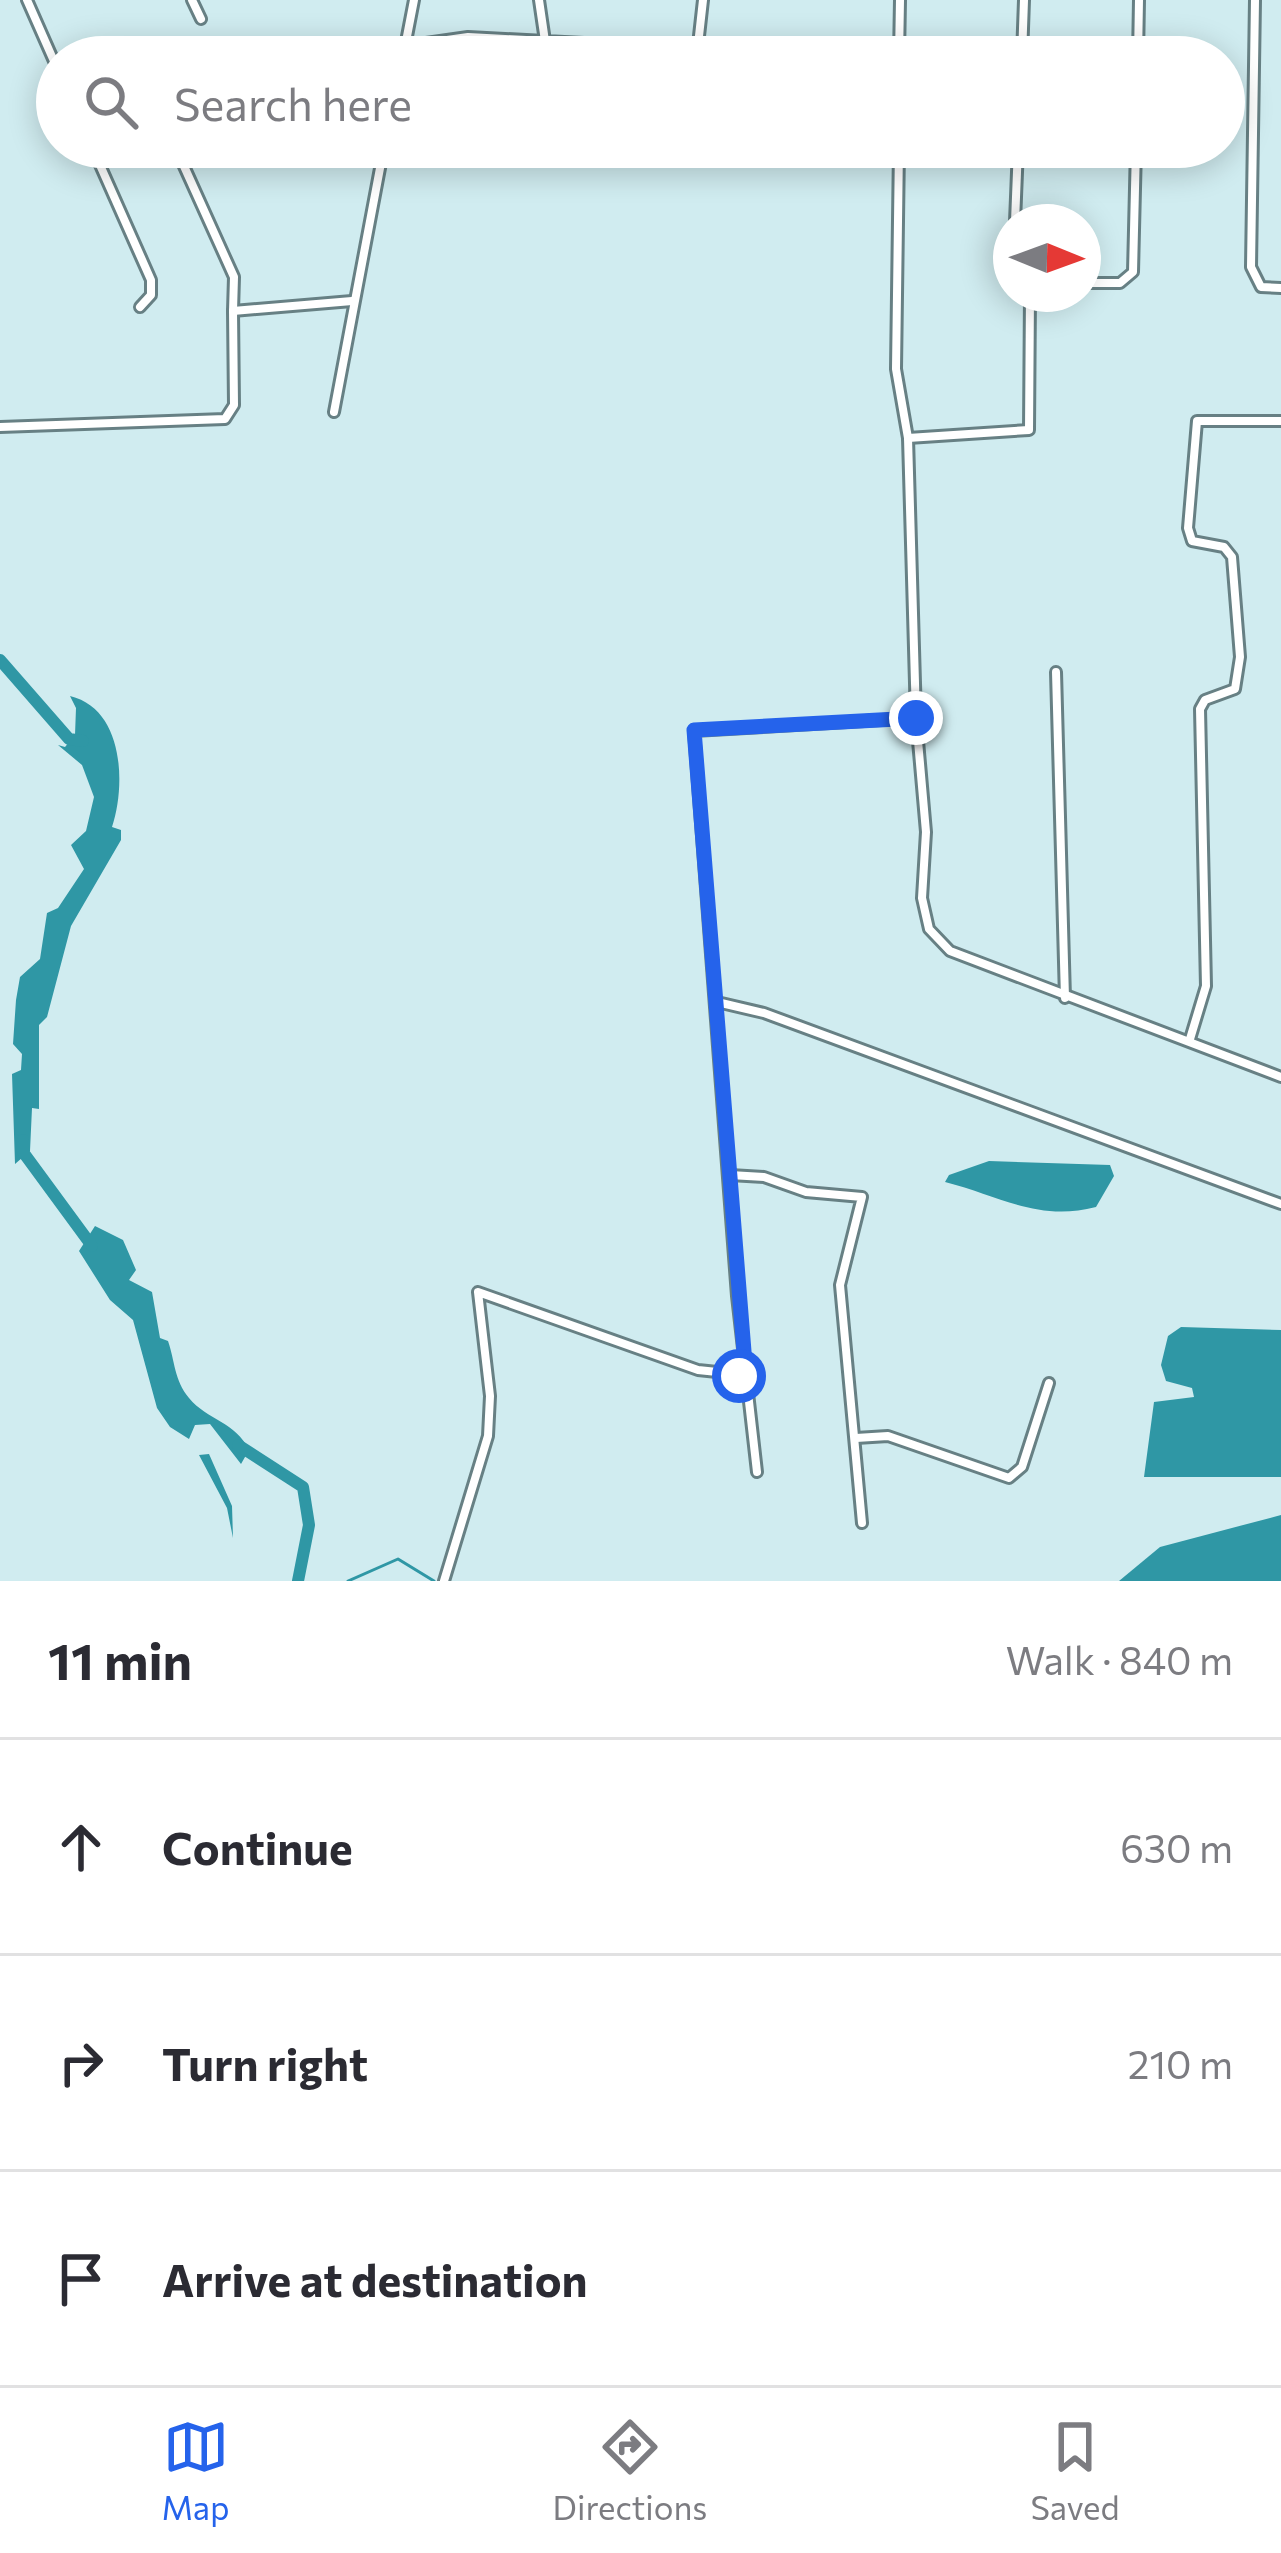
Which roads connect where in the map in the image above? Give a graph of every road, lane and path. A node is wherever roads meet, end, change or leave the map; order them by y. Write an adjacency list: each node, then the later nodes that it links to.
1 (27, 0): 11 (street)
2 (192, 0): 10 (street)
3 (414, 0): 12 (street)
4 (539, 0): 13 (street)
5 (703, 0): 14 (street)
6 (900, 0): 15 (street)
7 (1024, 0): 16 (street)
8 (1139, 0): 17 (street)
9 (1255, 0): 26 (street)
10 (201, 19)
11 (43, 36)
12 (407, 36)
13 (543, 36)
14 (699, 36)
15 (899, 36)
16 (1023, 36)
17 (1138, 36)
18 (101, 168): 28 (street)
19 (185, 168): 29 (street)
20 (380, 168): 27 (street)
21 (899, 168): 34 (street)
22 (1017, 168): 24 (street)
23 (1135, 168): 25 (street)
24 (1016, 204)
25 (1101, 283)
26 (1281, 288)
27 (352, 301): 29 (street); 31 (street)
28 (140, 307)
29 (233, 311): 33 (street)
30 (1030, 312): 34 (street)
31 (334, 412)
32 (1281, 421): 39 (street)
33 (0, 427)
34 (908, 438): 36 (street)
35 (1056, 672): 37 (street)
36 (916, 718): 37 (street); 38 (street)
37 (1066, 998): 39 (street)
38 (716, 1001): 41 (street); 42 (street)
39 (1190, 1039): 40 (street)
40 (1281, 1077)
41 (729, 1175): 43 (street); 45 (street)
42 (1281, 1204)
43 (746, 1376): 46 (street); 48 (street)
44 (1049, 1383): 45 (street)
45 (856, 1438): 47 (street)
46 (757, 1472)
47 (862, 1523)
48 (445, 1579)

